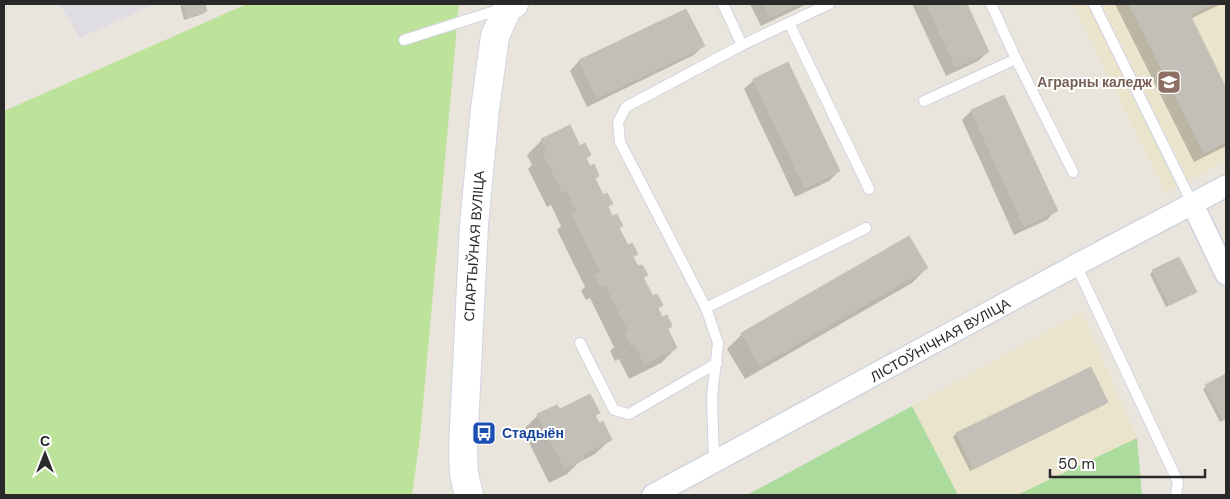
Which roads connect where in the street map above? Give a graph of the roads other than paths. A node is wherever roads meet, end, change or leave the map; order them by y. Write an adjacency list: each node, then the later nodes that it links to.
1 (723, 4): 8 (lane)
2 (829, 4): 6 (lane)
3 (991, 4): 9 (lane)
4 (1094, 4): 14 (lane)
5 (510, 5): 7 (lane); 22 (street, СПАРТЫЎНАЯ ВУЛІЦА)
6 (788, 23): 8 (lane); 13 (lane)
7 (404, 40)
8 (742, 44): 18 (lane)
9 (1016, 59): 10 (lane); 11 (lane)
10 (924, 101)
11 (1074, 172)
12 (1226, 186): 14 (street, ЛІСТОЎНІЧНАЯ ВУЛІЦА)
13 (869, 189)
14 (1193, 205): 16 (street, ЛІСТОЎНІЧНАЯ ВУЛІЦА); 17 (street)
15 (866, 228): 18 (lane)
16 (1076, 265): 21 (street, ЛІСТОЎНІЧНАЯ ВУЛІЦА); 24 (lane)
17 (1226, 274)
18 (706, 308): 20 (lane)
19 (580, 343): 20 (lane)
20 (717, 363): 21 (lane)
21 (714, 463): 23 (street, ЛІСТОЎНІЧНАЯ ВУЛІЦА)
22 (469, 495)
23 (653, 495)
24 (1176, 495)

